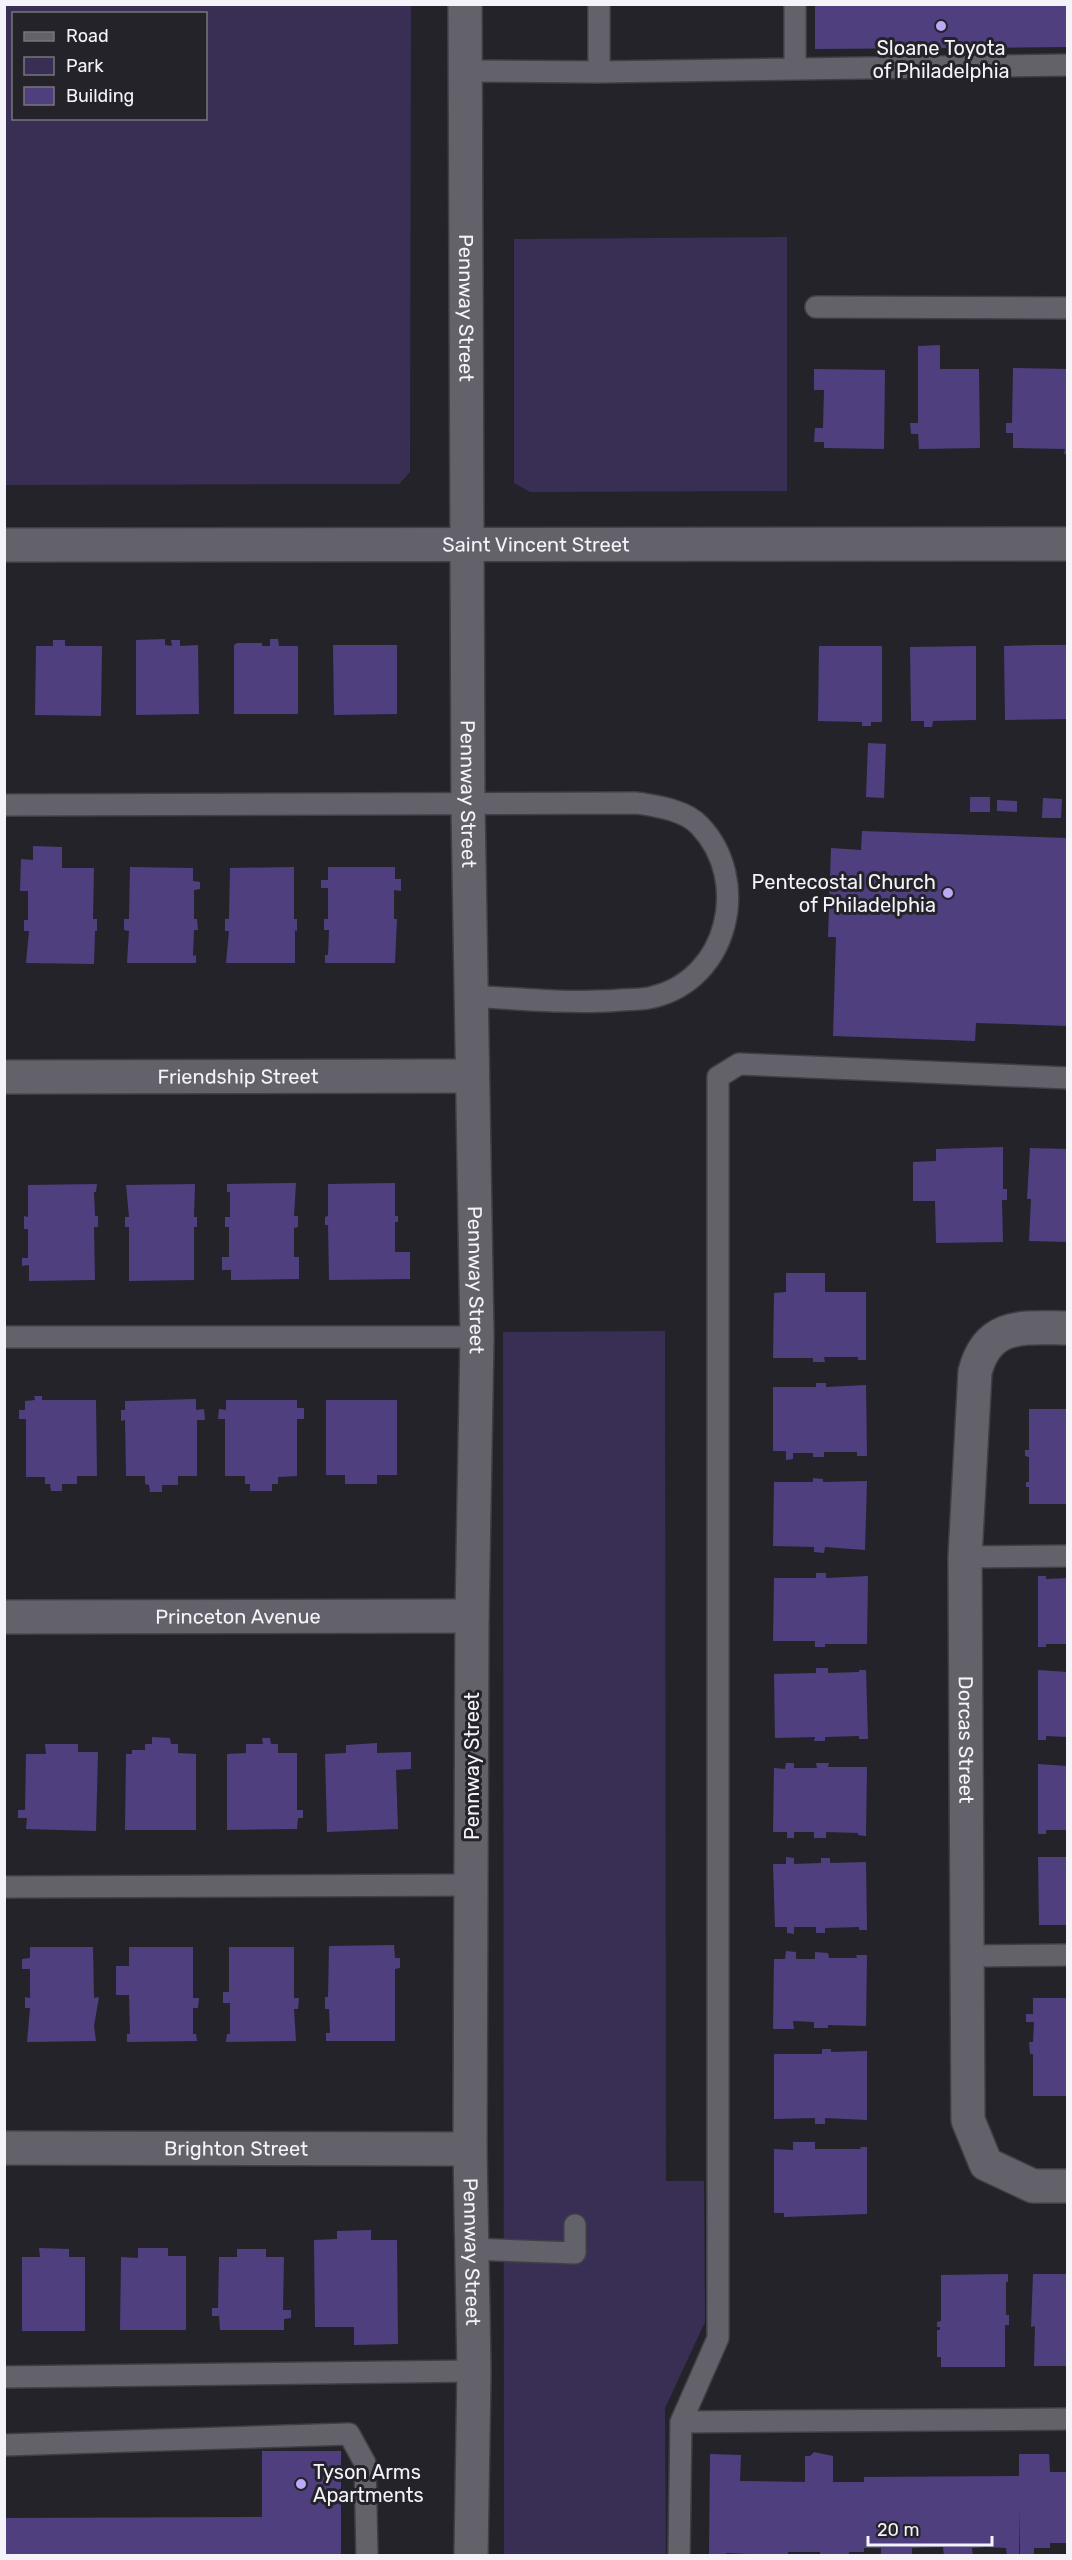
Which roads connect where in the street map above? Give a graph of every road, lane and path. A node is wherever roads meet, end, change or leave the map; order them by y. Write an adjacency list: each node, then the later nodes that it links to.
1 (465, 4): 6 (street, Pennway Street)
2 (599, 4): 7 (lane)
3 (795, 4): 5 (lane)
4 (1068, 65): 5 (lane)
5 (795, 69): 7 (lane)
6 (465, 71): 7 (lane); 12 (street, Pennway Street)
7 (599, 72)
8 (816, 307): 9 (lane)
9 (1068, 308)
10 (1068, 544): 12 (street, Saint Vincent Street)
11 (4, 545): 12 (street, Saint Vincent Street)
12 (466, 545): 14 (street, Pennway Street)
13 (4, 805): 14 (lane)
14 (468, 805): 15 (street, Pennway Street); 15 (lane)
15 (472, 996): 16 (street, Pennway Street)
16 (472, 1076): 17 (street, Friendship Street); 21 (street, Pennway Street)
17 (4, 1077)
18 (1068, 1078): 38 (lane)
19 (1068, 1328): 23 (street, Dorcas Street)
20 (4, 1337): 21 (lane)
21 (477, 1337): 24 (street, Pennway Street)
22 (1068, 1556): 23 (lane)
23 (965, 1557): 28 (street, Dorcas Street)
24 (472, 1616): 25 (street, Princeton Avenue); 26 (street, Pennway Street)
25 (4, 1617)
26 (472, 1884): 27 (lane); 31 (street, Pennway Street)
27 (4, 1887)
28 (967, 1956): 29 (lane); 32 (street, Dorcas Street)
29 (1068, 1956)
30 (4, 2148): 31 (street, Brighton Street)
31 (470, 2149): 34 (street, Pennway Street)
32 (1068, 2186)
33 (575, 2225): 34 (lane)
34 (472, 2249): 35 (street, Pennway Street)
35 (474, 2371): 36 (lane); 41 (street, Pennway Street)
36 (4, 2377)
37 (1068, 2419): 38 (lane)
38 (681, 2422): 42 (lane)
39 (4, 2445): 40 (lane)
40 (367, 2556)
41 (471, 2556)
42 (679, 2556)

